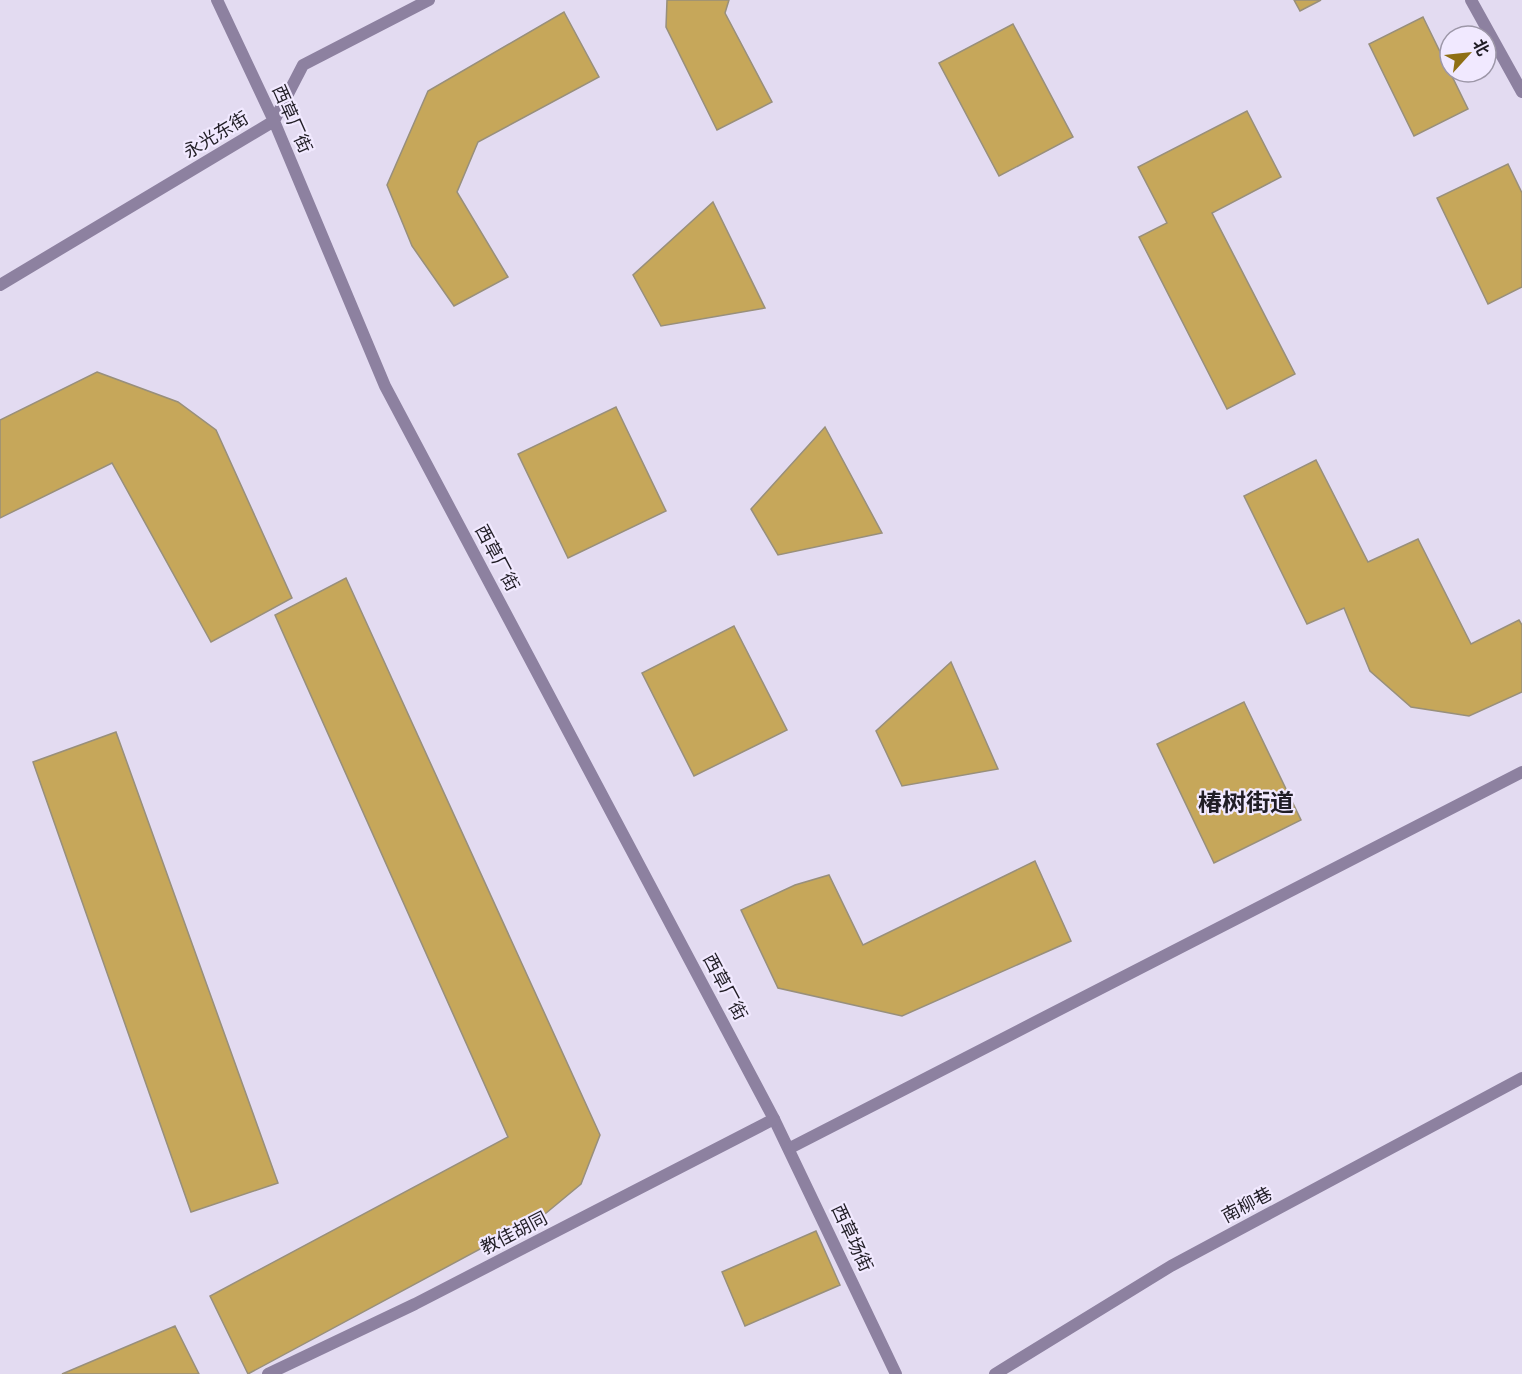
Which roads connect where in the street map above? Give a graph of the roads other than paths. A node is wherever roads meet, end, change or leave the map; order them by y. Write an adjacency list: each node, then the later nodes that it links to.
1 (217, 0): 5 (street, 西草厂街)
2 (429, 0): 5 (street, 永光东街)
3 (1471, 0): 4 (street)
4 (1522, 92)
5 (274, 121): 6 (street, 永光东街); 9 (street, 西草厂街)
6 (0, 285)
7 (1522, 772): 10 (street)
8 (1522, 1078): 13 (street, 南柳巷)
9 (774, 1119): 10 (street, 西草场街); 11 (street, 教佳胡同)
10 (790, 1148): 12 (street, 西草场街)
11 (268, 1374)
12 (896, 1374)
13 (995, 1374)

